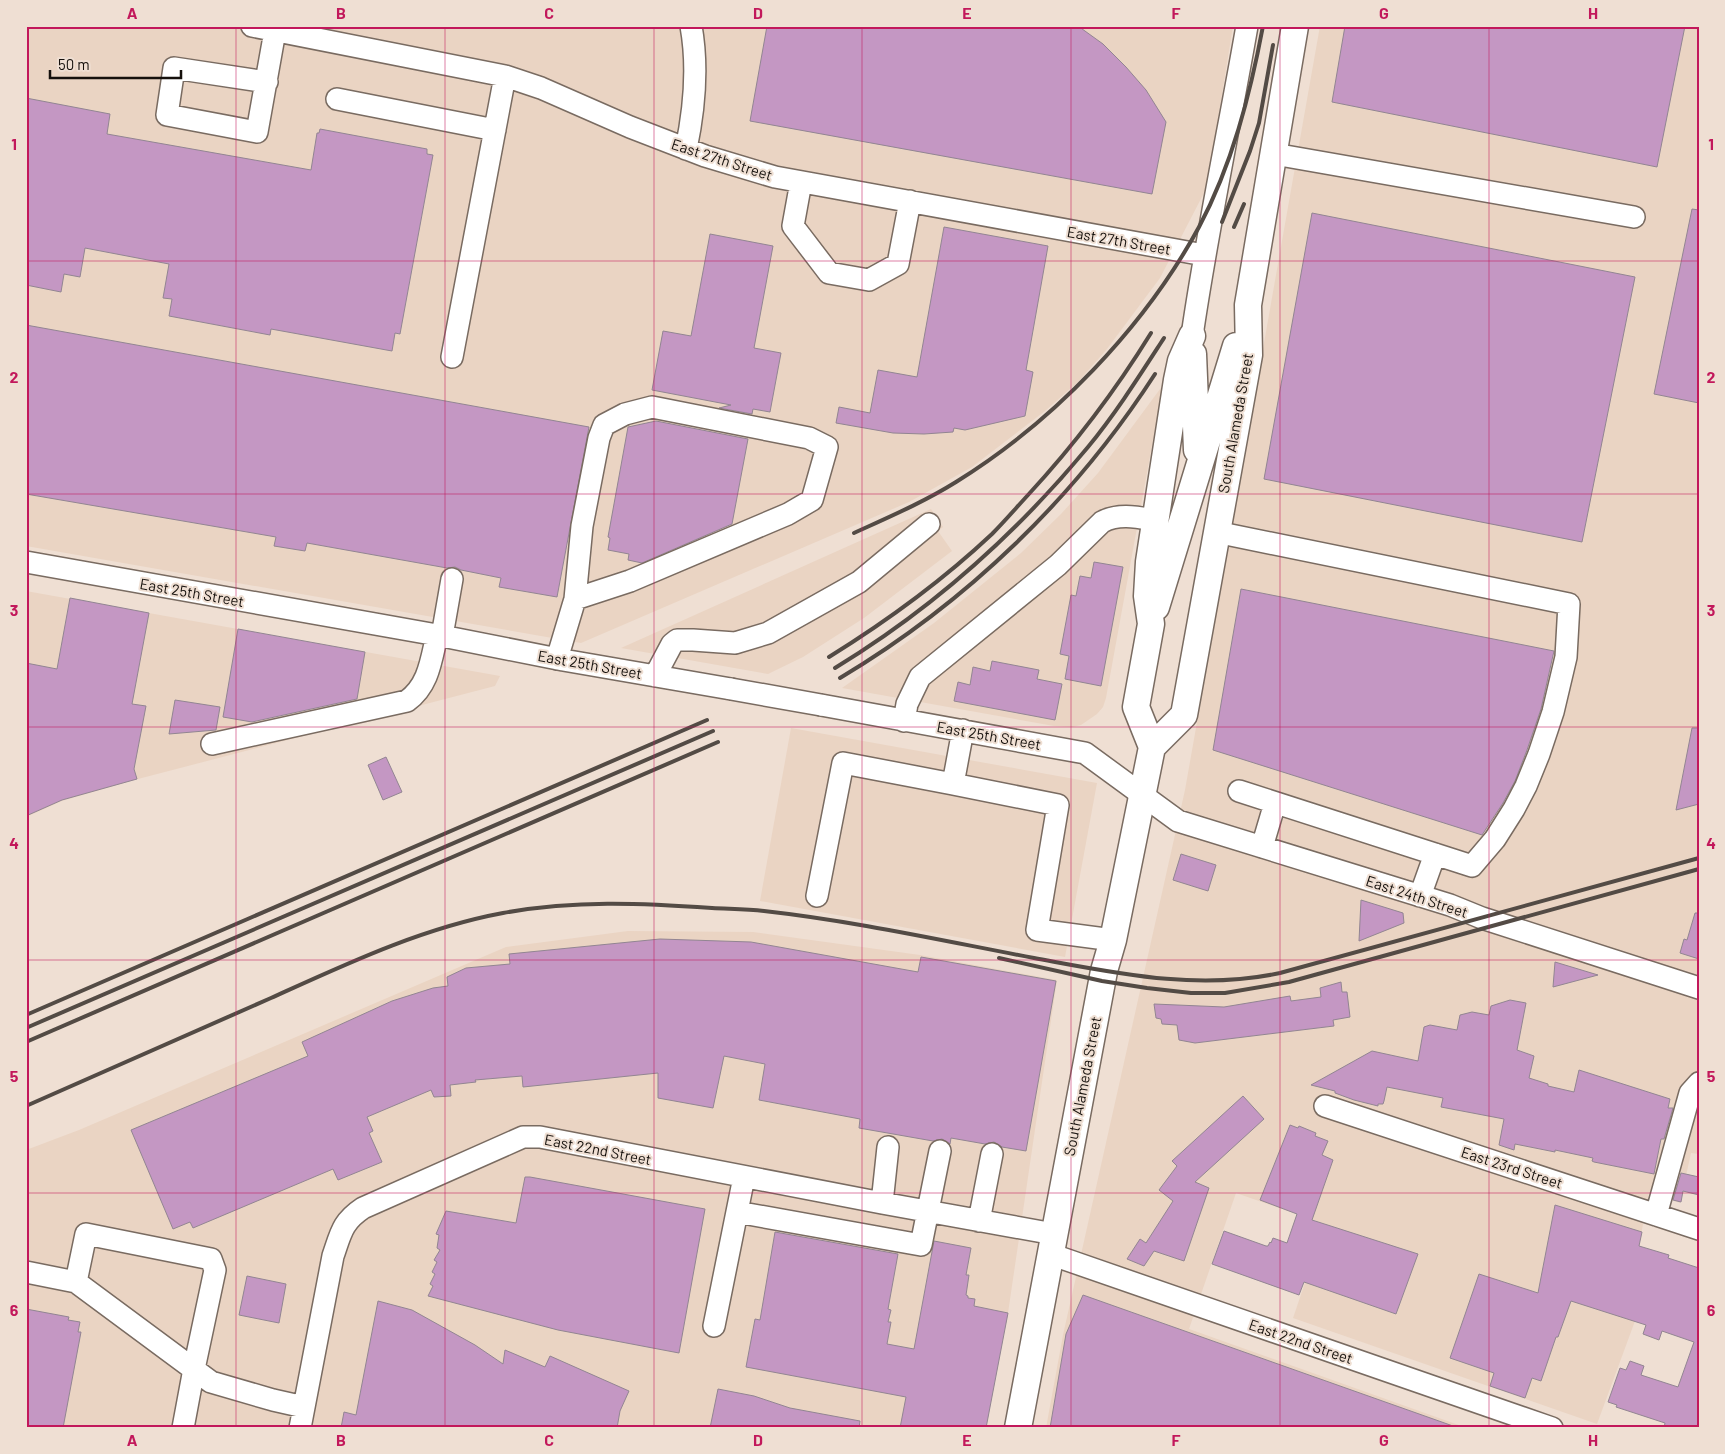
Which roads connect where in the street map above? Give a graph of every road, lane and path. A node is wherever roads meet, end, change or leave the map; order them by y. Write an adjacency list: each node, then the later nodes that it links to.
1 (691, 26): 9 (street)
2 (1247, 26): 14 (street)
3 (1295, 26): 10 (main road, South Alameda Street)
4 (262, 28): 5 (street, East 27th Street); 6 (street)
5 (505, 76): 8 (street); 9 (street, East 27th Street)
6 (267, 82): 6 (street)
7 (336, 99): 8 (street)
8 (495, 130): 17 (street)
9 (686, 149): 11 (street, East 27th Street)
10 (1274, 154): 13 (street); 15 (main road, South Alameda Street)
11 (801, 182): 12 (street, East 27th Street); 12 (street)
12 (910, 201): 14 (street, East 27th Street)
13 (1634, 217)
14 (1204, 255): 16 (street)
15 (1248, 304): 18 (main road); 21 (main road, South Alameda Street)
16 (1192, 336): 18 (main road); 19 (main road)
17 (452, 357)
18 (1198, 470): 25 (main road); 26 (main road)
19 (1154, 520): 26 (main road); 30 (street)
20 (929, 524): 29 (street)
21 (1216, 532): 25 (main road, South Alameda Street); 39 (street)
22 (26, 562): 27 (street, East 25th Street)
23 (452, 579): 27 (street)
24 (575, 599): 24 (street); 28 (street)
25 (1205, 600): 33 (main road, South Alameda Street)
26 (1151, 624): 33 (main road)
27 (440, 636): 28 (street, East 25th Street); 32 (street)
28 (557, 659): 29 (street, East 25th Street)
29 (655, 676): 30 (street, East 25th Street, bridge)
30 (904, 720): 31 (street, East 25th Street)
31 (963, 730): 34 (street); 36 (street, East 25th Street)
32 (212, 744)
33 (1152, 746): 36 (main road, South Alameda Street)
34 (953, 784): 40 (street); 42 (street)
35 (1239, 791): 37 (street)
36 (1142, 793): 38 (street, East 24th Street); 42 (main road, South Alameda Street)
37 (1275, 803): 38 (street); 39 (street)
38 (1262, 847): 41 (street, East 24th Street)
39 (1435, 854): 41 (street)
40 (818, 896)
41 (1420, 896): 43 (street, East 24th Street)
42 (1113, 940): 56 (main road, South Alameda Street)
43 (1699, 988)
44 (1699, 1083): 53 (street)
45 (1325, 1106): 53 (street, East 23rd Street)
46 (888, 1147): 50 (street)
47 (940, 1151): 52 (street)
48 (992, 1154): 54 (street)
49 (744, 1177): 50 (street, East 22nd Street); 51 (street); 61 (street, East 22nd Street)
50 (882, 1204): 52 (street, East 22nd Street)
51 (737, 1212): 52 (street); 59 (street)
52 (928, 1212): 54 (street, East 22nd Street)
53 (1656, 1215): 55 (street, East 23rd Street)
54 (978, 1221): 56 (street, East 22nd Street)
55 (1699, 1229)
56 (1052, 1244): 63 (main road, South Alameda Street); 64 (street, East 22nd Street)
57 (26, 1272): 58 (street)
58 (76, 1282): 60 (street); 60 (street)
59 (714, 1326)
60 (194, 1369): 61 (street); 62 (street)
61 (302, 1417)
62 (183, 1428)
63 (1018, 1428)
64 (1552, 1428)

